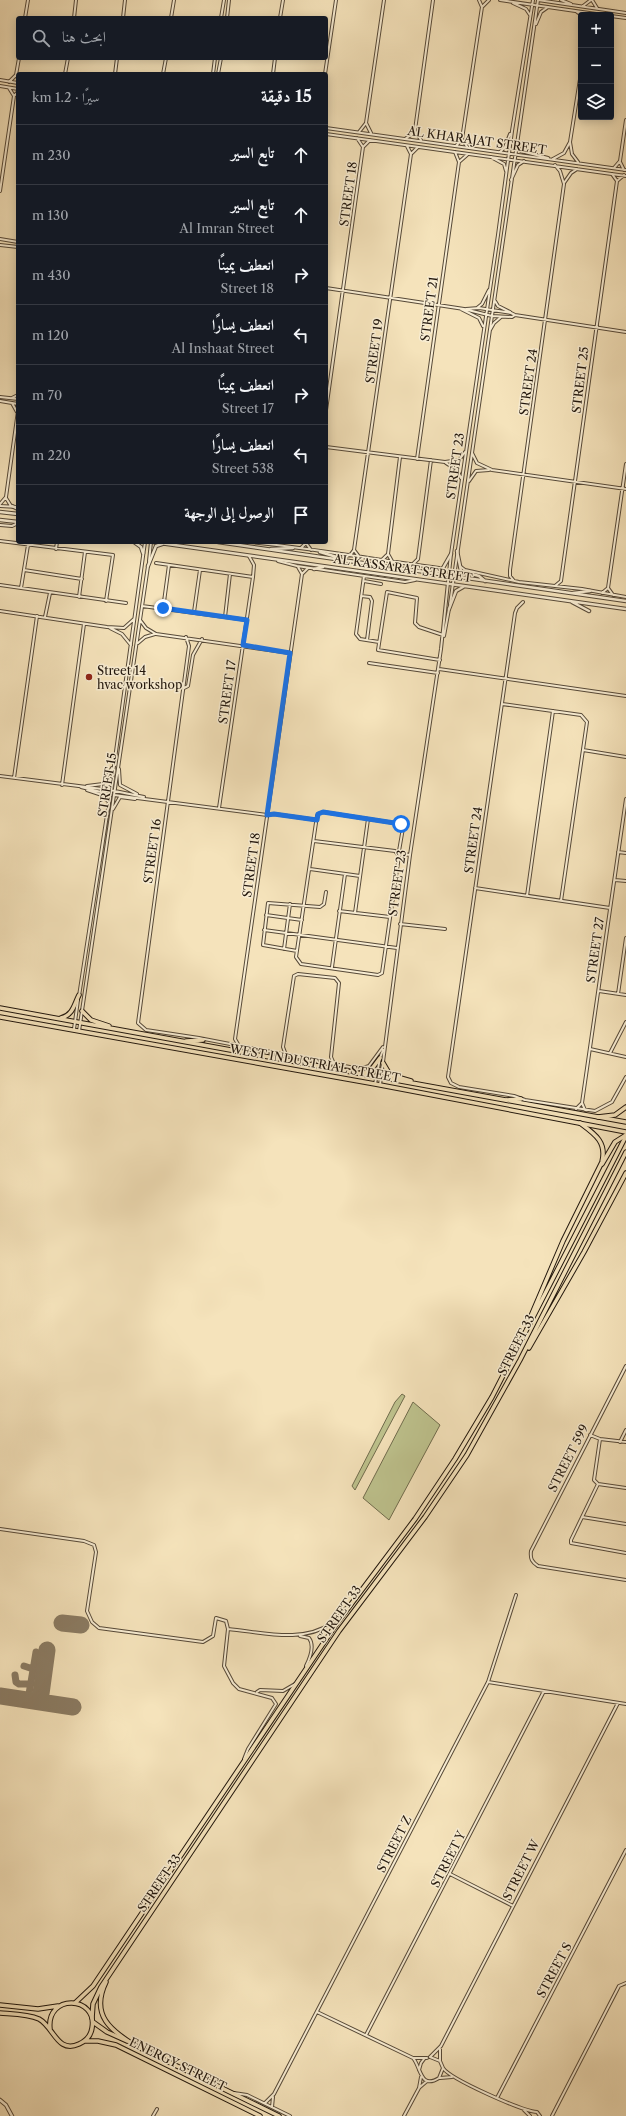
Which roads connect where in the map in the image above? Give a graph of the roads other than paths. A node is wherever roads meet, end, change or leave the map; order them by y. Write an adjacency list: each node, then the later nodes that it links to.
1 (28, 0): 29 (street)
2 (76, 0): 30 (street)
3 (125, 0): 31 (street)
4 (174, 0): 32 (street)
5 (224, 0): 33 (street)
6 (229, 0): 34 (street)
7 (283, 0): 35 (street)
8 (336, 0): 40 (street)
9 (384, 0): 67 (street)
10 (433, 0): 69 (street)
11 (479, 0): 24 (street)
12 (489, 0): 24 (street)
13 (500, 0): 18 (street)
14 (533, 0): 19 (street, STREET 23)
15 (538, 0): 20 (street); 21 (street, STREET 23)
16 (561, 0): 20 (street)
17 (592, 0): 22 (street); 25 (street)
18 (510, 2): 19 (street); 37 (street)
19 (532, 5): 21 (street); 37 (street, STREET 23)
20 (576, 5): 22 (street)
21 (537, 6): 23 (street); 39 (street, STREET 23)
22 (582, 6): 25 (street)
23 (548, 7): 26 (street); 39 (street, STREET 23)
24 (482, 8): 76 (street)
25 (598, 9): 28 (street)
26 (576, 11): 27 (street)
27 (582, 12)
28 (626, 13)
29 (25, 16)
30 (74, 16)
31 (123, 16)
32 (171, 16)
33 (222, 16)
34 (226, 16)
35 (280, 16)
36 (614, 16): 38 (street)
37 (530, 17): 70 (street, STREET 23)
38 (626, 18)
39 (534, 29): 80 (street, STREET 23)
40 (328, 54)
41 (19, 60): 49 (street)
42 (68, 60): 50 (street)
43 (117, 60): 51 (street)
44 (166, 60): 52 (street)
45 (215, 60): 53 (street)
46 (221, 60): 54 (street)
47 (275, 60): 55 (street)
48 (327, 60): 56 (street)
49 (17, 72)
50 (65, 72)
51 (114, 72)
52 (163, 72)
53 (213, 72)
54 (218, 72)
55 (273, 72)
56 (325, 72)
57 (16, 77): 59 (street)
58 (0, 80): 59 (street)
59 (9, 82): 60 (street)
60 (16, 83)
61 (579, 84): 79 (street)
62 (0, 86): 63 (street)
63 (9, 88): 64 (street); 65 (street)
64 (16, 89)
65 (14, 96): 111 (street)
66 (626, 120): 98 (street)
67 (366, 123): 71 (street); 73 (street)
68 (328, 128): 71 (street, AL KHARAJAT STREET)
69 (415, 130): 75 (street); 78 (street)
70 (512, 131): 87 (street, STREET 23); 90 (street, STREET 23)
71 (359, 132): 73 (street, AL KHARAJAT STREET)
72 (328, 134): 74 (street, AL KHARAJAT STREET)
73 (372, 134): 75 (street, AL KHARAJAT STREET)
74 (356, 138): 77 (street, AL KHARAJAT STREET); 83 (street, STREET 18)
75 (404, 139): 78 (street, AL KHARAJAT STREET)
76 (462, 139): 82 (street); 85 (street)
77 (370, 140): 81 (street, AL KHARAJAT STREET); 83 (street, STREET 18)
78 (423, 142): 82 (street, AL KHARAJAT STREET)
79 (570, 142): 95 (street); 100 (street)
80 (516, 144): 91 (street, STREET 23); 94 (street)
81 (407, 146): 84 (street, AL KHARAJAT STREET); 88 (street)
82 (454, 146): 85 (street, AL KHARAJAT STREET)
83 (363, 147): 118 (street, STREET 18)
84 (418, 147): 86 (street, AL KHARAJAT STREET); 88 (street)
85 (469, 148): 87 (street, AL KHARAJAT STREET)
86 (455, 152): 89 (street, AL KHARAJAT STREET); 99 (street, STREET 21)
87 (499, 152): 90 (street, AL KHARAJAT STREET)
88 (411, 154): 119 (street, STREET 19)
89 (468, 154): 92 (street, AL KHARAJAT STREET); 99 (street)
90 (509, 154): 91 (street, AL KHARAJAT STREET); 93 (street, STREET 23)
91 (515, 155): 94 (street, AL KHARAJAT STREET); 96 (street, STREET 23)
92 (488, 156): 93 (street, AL KHARAJAT STREET); 105 (street)
93 (508, 159): 96 (street, AL KHARAJAT STREET); 105 (street, STREET 23)
94 (549, 159): 95 (street, AL KHARAJAT STREET)
95 (552, 159): 100 (street, AL KHARAJAT STREET)
96 (514, 160): 97 (street, AL KHARAJAT STREET); 109 (street, STREET 23)
97 (525, 161): 101 (street, AL KHARAJAT STREET); 109 (street, STREET 23)
98 (620, 161): 103 (street); 104 (street)
99 (459, 162): 121 (street, STREET 21)
100 (579, 163): 103 (street, AL KHARAJAT STREET)
101 (554, 165): 102 (street, AL KHARAJAT STREET); 110 (street)
102 (578, 168): 106 (street, AL KHARAJAT STREET); 110 (street)
103 (613, 168): 104 (street, AL KHARAJAT STREET)
104 (625, 170)
105 (506, 173): 116 (street, STREET 23)
106 (610, 173): 107 (street, AL KHARAJAT STREET); 108 (street)
107 (625, 176): 108 (street)
108 (617, 181): 133 (street, STREET 25)
109 (510, 182): 120 (street, STREET 23)
110 (564, 184): 132 (street, STREET 24)
111 (0, 190)
112 (0, 239): 113 (street)
113 (16, 242)
114 (0, 245): 115 (street)
115 (16, 247)
116 (490, 287): 123 (street, STREET 23); 125 (street, STREET 23)
117 (328, 288): 118 (street)
118 (343, 292): 119 (street); 138 (street, STREET 18)
119 (391, 298): 121 (street); 150 (street, STREET 19)
120 (494, 300): 126 (street, STREET 23); 127 (street)
121 (439, 305): 122 (street); 152 (street, STREET 21)
122 (458, 308): 124 (street); 134 (street)
123 (476, 308): 124 (street); 125 (street)
124 (464, 309): 128 (street)
125 (487, 309): 126 (street); 128 (street, STREET 23)
126 (492, 310): 127 (street); 130 (street, STREET 23)
127 (511, 312): 129 (street)
128 (486, 315): 130 (street); 134 (street, STREET 23)
129 (516, 315): 131 (street); 132 (street)
130 (492, 316): 131 (street); 135 (street, STREET 23)
131 (502, 317): 135 (street)
132 (545, 320): 133 (street); 157 (street, STREET 24)
133 (596, 328): 136 (street); 158 (street, STREET 25)
134 (484, 329): 148 (street, STREET 23)
135 (490, 331): 149 (street, STREET 23)
136 (626, 332)
137 (16, 395): 140 (street)
138 (328, 396)
139 (0, 397): 140 (street)
140 (10, 398): 141 (street)
141 (16, 399)
142 (0, 401): 143 (street)
143 (11, 403): 144 (street); 145 (street)
144 (16, 404)
145 (16, 409)
146 (16, 426): 162 (street)
147 (328, 446): 150 (street)
148 (466, 450): 154 (street); 159 (street, STREET 23)
149 (472, 451): 156 (street); 160 (street, STREET 23)
150 (368, 453): 151 (street); 191 (street, STREET 19)
151 (400, 457): 152 (street); 196 (street)
152 (417, 459): 153 (street)
153 (430, 460): 154 (street); 207 (street)
154 (445, 462): 159 (street)
155 (626, 464): 161 (street)
156 (492, 470): 157 (street); 160 (street)
157 (523, 474): 158 (street); 228 (street, STREET 24)
158 (575, 482): 161 (street); 229 (street, STREET 25)
159 (461, 483): 197 (street, STREET 23)
160 (468, 484): 192 (street, STREET 23)
161 (624, 488): 239 (street)
162 (6, 497): 163 (street); 164 (street)
163 (0, 505): 164 (street)
164 (12, 506): 165 (street)
165 (16, 507)
166 (0, 512): 167 (street)
167 (16, 514)
168 (0, 520): 169 (street)
169 (16, 523)
170 (16, 524): 171 (street)
171 (0, 525)
172 (0, 541): 173 (street)
173 (16, 543)
174 (21, 544): 185 (street)
175 (57, 544): 187 (street)
176 (136, 544): 195 (street)
177 (145, 544): 195 (street, STREET 15)
178 (152, 544): 209 (street, STREET 15)
179 (165, 544): 209 (street)
180 (175, 544): 198 (street, AL KASSARAT STREET)
181 (232, 544): 188 (street, AL KASSARAT STREET)
182 (274, 544): 186 (street)
183 (305, 544): 189 (street)
184 (308, 544): 190 (street)
185 (28, 545): 187 (street); 215 (street)
186 (293, 548): 188 (street); 189 (street)
187 (56, 549): 193 (street)
188 (268, 549): 202 (street, AL KASSARAT STREET)
189 (299, 549): 190 (street)
190 (312, 550): 194 (street)
191 (354, 550): 199 (street); 200 (street)
192 (457, 551): 208 (street); 224 (street, STREET 23)
193 (85, 552): 225 (street); 248 (street)
194 (320, 552): 199 (street); 202 (street)
195 (143, 553): 263 (street, STREET 15)
196 (388, 554): 203 (street); 205 (street)
197 (451, 554): 214 (street); 222 (street, STREET 23)
198 (249, 556): 201 (street, AL KASSARAT STREET); 223 (street, STREET 17)
199 (346, 556): 200 (street)
200 (360, 558): 203 (street)
201 (275, 559): 210 (street); 211 (street, AL KASSARAT STREET)
202 (342, 559): 217 (street, AL KASSARAT STREET)
203 (381, 561): 205 (street)
204 (156, 563): 206 (street)
205 (394, 563): 207 (street)
206 (169, 565): 216 (street); 254 (street)
207 (412, 565): 214 (street)
208 (459, 565): 228 (street); 230 (street)
209 (148, 566): 253 (street, STREET 15)
210 (297, 566): 212 (street); 219 (street)
211 (325, 566): 213 (street); 226 (street, AL KASSARAT STREET)
212 (308, 568): 213 (street); 219 (street)
213 (314, 569): 221 (street)
214 (442, 569): 217 (street); 220 (street)
215 (24, 570): 225 (street); 238 (street)
216 (200, 570): 218 (street); 259 (street)
217 (433, 573): 220 (street, AL KASSARAT STREET)
218 (230, 574): 223 (street); 261 (street)
219 (302, 574): 278 (street, STREET 18)
220 (444, 575): 222 (street, AL KASSARAT STREET)
221 (364, 576): 226 (street); 227 (street)
222 (448, 576): 224 (street, AL KASSARAT STREET); 232 (street, STREET 23)
223 (253, 577): 265 (street, STREET 17)
224 (453, 577): 230 (street, AL KASSARAT STREET); 233 (street, STREET 23)
225 (82, 579): 246 (street)
226 (416, 579): 232 (street, AL KASSARAT STREET)
227 (364, 581): 231 (street); 245 (street)
228 (514, 581): 235 (street)
229 (560, 581): 235 (street); 237 (street)
230 (485, 582): 242 (street, AL KASSARAT STREET)
231 (381, 584)
232 (447, 584): 233 (street, AL KASSARAT STREET); 269 (street, STREET 23)
233 (452, 584): 236 (street, AL KASSARAT STREET); 255 (street, STREET 23)
234 (0, 585): 238 (street)
235 (555, 586): 237 (street)
236 (469, 587): 249 (street, AL KASSARAT STREET); 255 (street)
237 (565, 587): 240 (street)
238 (21, 588): 241 (street)
239 (608, 588): 243 (street); 244 (street)
240 (590, 591): 242 (street); 243 (street)
241 (50, 592): 246 (street); 262 (street)
242 (570, 593): 250 (street, AL KASSARAT STREET)
243 (602, 593): 244 (street)
244 (613, 595): 247 (street)
245 (361, 596): 272 (street); 272 (street)
246 (79, 597): 248 (street)
247 (626, 597)
248 (106, 601): 252 (street)
249 (568, 601): 256 (street, AL KASSARAT STREET); 258 (street)
250 (626, 601)
251 (523, 602): 283 (street, STREET 24)
252 (126, 604)
253 (142, 606): 254 (street); 264 (street, STREET 15)
254 (163, 608): 259 (street)
255 (449, 609): 277 (street, STREET 23)
256 (626, 609)
257 (0, 611): 260 (street)
258 (589, 611)
259 (194, 613): 261 (street)
260 (37, 616): 262 (street); 293 (street)
261 (225, 617): 265 (street)
262 (45, 618): 266 (street)
263 (134, 619): 267 (street); 275 (street, STREET 15)
264 (140, 620): 268 (street); 276 (street, STREET 15)
265 (247, 620): 274 (street, STREET 17)
266 (84, 624): 267 (street); 294 (street)
267 (107, 627): 275 (street)
268 (156, 634): 270 (street); 276 (street)
269 (443, 636): 273 (street); 277 (street, STREET 23)
270 (186, 637): 271 (street); 284 (street, STREET 16)
271 (202, 639): 274 (street); 284 (street, STREET 16)
272 (367, 640): 273 (street)
273 (379, 642): 279 (street)
274 (243, 645): 278 (street); 304 (street, STREET 17)
275 (131, 646): 290 (street, STREET 15)
276 (137, 646): 291 (street, STREET 15)
277 (441, 648): 279 (street, STREET 23)
278 (290, 653): 306 (street, STREET 18)
279 (440, 660): 281 (street, STREET 23)
280 (369, 663): 282 (street)
281 (438, 669): 282 (street, STREET 23); 283 (street)
282 (438, 673): 313 (street, STREET 23)
283 (506, 678): 285 (street); 286 (street, STREET 24)
284 (184, 688): 302 (street, STREET 16)
285 (626, 696)
286 (502, 704): 287 (street); 319 (street, STREET 24)
287 (553, 711): 288 (street); 321 (street)
288 (583, 750): 289 (street); 322 (street)
289 (626, 757)
290 (113, 767): 295 (street); 296 (street, STREET 15)
291 (118, 768): 297 (street, STREET 15); 300 (street)
292 (0, 776): 293 (street)
293 (14, 778): 294 (street)
294 (62, 785): 295 (street)
295 (86, 788): 296 (street); 298 (street); 303 (street)
296 (110, 790): 297 (street); 298 (street, STREET 15)
297 (114, 790): 299 (street, STREET 15); 300 (street)
298 (110, 794): 299 (street); 303 (street, STREET 15)
299 (113, 794): 300 (street); 305 (street, STREET 15)
300 (140, 797): 302 (street); 305 (street)
301 (626, 799): 311 (street, STREET 27)
302 (168, 801): 304 (street); 351 (street, STREET 16)
303 (109, 802): 347 (street, STREET 15)
304 (219, 808): 306 (street)
305 (112, 810): 350 (street, STREET 15)
306 (267, 815): 308 (street); 360 (street, STREET 18)
307 (368, 819): 308 (street); 310 (street); 313 (street)
308 (317, 820): 309 (street)
309 (314, 841): 310 (street); 314 (street)
310 (364, 847): 316 (street); 329 (street)
311 (618, 852): 312 (street); 317 (street, STREET 27)
312 (626, 853)
313 (410, 855): 332 (street, STREET 23)
314 (310, 869): 315 (street); 324 (street)
315 (345, 874): 316 (street); 326 (street)
316 (360, 876): 327 (street)
317 (614, 880): 318 (street); 325 (street, STREET 27)
318 (626, 881)
319 (475, 888): 321 (street); 385 (street, STREET 24)
320 (326, 892): 324 (street)
321 (527, 896): 322 (street)
322 (561, 901): 325 (street)
323 (290, 904): 324 (street); 328 (street); 330 (street)
324 (304, 904): 331 (street)
325 (610, 908): 345 (street, STREET 27)
326 (339, 911): 327 (street); 338 (street)
327 (355, 913): 329 (street)
328 (266, 915): 330 (street); 334 (street)
329 (390, 917): 339 (street)
330 (288, 918): 331 (street); 335 (street)
331 (302, 920): 336 (street)
332 (400, 924): 333 (street); 341 (street, STREET 23)
333 (445, 929)
334 (264, 930): 335 (street); 342 (street)
335 (286, 932): 336 (street); 342 (street)
336 (300, 934): 338 (street); 343 (street)
337 (626, 938): 340 (street)
338 (335, 940): 339 (street); 344 (street)
339 (385, 947): 341 (street); 344 (street)
340 (625, 947): 346 (street)
341 (397, 948): 363 (street, STREET 23)
342 (284, 949): 343 (street)
343 (297, 951): 344 (street)
344 (332, 967)
345 (598, 991): 346 (street); 368 (street, STREET 27)
346 (618, 994): 348 (street)
347 (79, 995): 353 (main road); 354 (street, STREET 15)
348 (626, 995)
349 (0, 1008): 353 (main road, WEST INDUSTRIAL STREET)
350 (82, 1011): 355 (street, STREET 15); 357 (main road)
351 (137, 1016): 361 (street, WEST INDUSTRIAL STREET)
352 (0, 1017): 358 (main road, WEST INDUSTRIAL STREET)
353 (58, 1018): 354 (main road, WEST INDUSTRIAL STREET)
354 (75, 1021): 355 (main road, WEST INDUSTRIAL STREET); 358 (street, STREET 15)
355 (80, 1022): 357 (main road, WEST INDUSTRIAL STREET); 359 (street, STREET 15)
356 (626, 1022): 369 (street)
357 (116, 1029): 362 (main road, WEST INDUSTRIAL STREET)
358 (74, 1030): 359 (main road, WEST INDUSTRIAL STREET)
359 (79, 1031): 382 (main road, WEST INDUSTRIAL STREET)
360 (235, 1039): 364 (street); 365 (street)
361 (203, 1040): 362 (main road); 364 (street, WEST INDUSTRIAL STREET)
362 (183, 1042): 378 (main road, WEST INDUSTRIAL STREET)
363 (385, 1044): 367 (street, STREET 23); 377 (street, WEST INDUSTRIAL STREET)
364 (228, 1045): 365 (street, WEST INDUSTRIAL STREET)
365 (240, 1047): 370 (street, WEST INDUSTRIAL STREET)
366 (283, 1047): 370 (street); 371 (street); 372 (street)
367 (384, 1049): 374 (street, STREET 23); 376 (street, STREET 23)
368 (590, 1049): 369 (street); 387 (street, STREET 27)
369 (610, 1053): 373 (street)
370 (277, 1054): 371 (street, WEST INDUSTRIAL STREET)
371 (287, 1056): 375 (street, WEST INDUSTRIAL STREET)
372 (331, 1057): 375 (street); 377 (street)
373 (626, 1057)
374 (380, 1058): 378 (main road); 379 (street, STREET 23)
375 (325, 1063): 377 (street, WEST INDUSTRIAL STREET)
376 (383, 1063): 381 (street, STREET 23); 383 (main road)
377 (334, 1065)
378 (360, 1074): 379 (main road, WEST INDUSTRIAL STREET)
379 (376, 1077): 381 (main road, WEST INDUSTRIAL STREET); 382 (street, STREET 23)
380 (626, 1077): 390 (street)
381 (381, 1078): 383 (main road, WEST INDUSTRIAL STREET); 384 (street, STREET 23)
382 (375, 1084): 384 (main road, WEST INDUSTRIAL STREET)
383 (418, 1084): 386 (main road, WEST INDUSTRIAL STREET)
384 (380, 1085): 393 (main road, WEST INDUSTRIAL STREET)
385 (521, 1099): 386 (main road); 389 (street)
386 (501, 1100): 391 (main road, WEST INDUSTRIAL STREET)
387 (582, 1103): 389 (street); 390 (street)
388 (626, 1107): 391 (main road)
389 (576, 1109): 390 (street)
390 (586, 1111)
391 (598, 1117): 392 (main road, WEST INDUSTRIAL STREET)
392 (625, 1123)
393 (580, 1124): 394 (main road, WEST INDUSTRIAL STREET); 397 (main road)
394 (625, 1133): 397 (main road); 398 (main road, STREET 33)
395 (626, 1152): 399 (main road, STREET 33)
396 (626, 1172): 399 (main road)
397 (596, 1175): 398 (main road)
398 (526, 1331): 414 (main road, STREET 33)
399 (520, 1360): 428 (main road, STREET 33)
400 (626, 1366): 402 (street, STREET 599)
401 (626, 1430): 404 (street)
402 (590, 1435): 403 (street); 412 (street, STREET 599)
403 (600, 1439): 404 (street); 406 (street)
404 (620, 1442): 405 (street)
405 (626, 1442)
406 (598, 1484): 407 (street); 408 (street)
407 (626, 1488)
408 (582, 1517): 409 (street); 411 (street)
409 (626, 1524)
410 (0, 1529): 415 (street)
411 (626, 1553)
412 (626, 1580)
413 (516, 1595): 418 (street, STREET Z)
414 (350, 1605): 416 (street); 417 (main road, STREET 33)
415 (228, 1629): 416 (street); 420 (street)
416 (293, 1635): 417 (street)
417 (302, 1674): 419 (main road, STREET 33)
418 (488, 1682): 421 (street); 433 (street, STREET Z)
419 (296, 1683): 420 (street); 424 (main road, STREET 33)
420 (257, 1692): 424 (street)
421 (544, 1692): 422 (street); 426 (street, STREET Y)
422 (618, 1703): 423 (street); 427 (street, STREET W)
423 (626, 1704)
424 (244, 1760): 430 (main road, STREET 33)
425 (626, 1850): 455 (street, STREET S)
426 (450, 1874): 427 (street); 438 (street, STREET Y)
427 (513, 1906): 441 (street, STREET W)
428 (112, 1971): 435 (main road, STREET 33); 440 (main road)
429 (626, 1983): 469 (street)
430 (75, 2003): 432 (main road); 435 (main road)
431 (0, 2005): 432 (main road)
432 (59, 2006): 437 (main road)
433 (317, 2012): 438 (street); 454 (street, STREET Z)
434 (0, 2013): 437 (main road)
435 (92, 2018): 436 (main road)
436 (93, 2022): 439 (main road); 440 (main road, ENERGY STREET)
437 (50, 2029): 439 (main road)
438 (366, 2035): 443 (street)
439 (84, 2041): 463 (main road, ENERGY STREET)
440 (136, 2046): 453 (main road, ENERGY STREET)
441 (441, 2046): 442 (street, STREET W); 445 (street, STREET W)
442 (430, 2057): 444 (street); 445 (street)
443 (413, 2058): 444 (street); 447 (street)
444 (426, 2058): 447 (street)
445 (440, 2061): 446 (street)
446 (443, 2068): 449 (street); 450 (street)
447 (419, 2070): 448 (street)
448 (421, 2076): 451 (street); 452 (street)
449 (454, 2077): 450 (street); 455 (street)
450 (439, 2078): 451 (street)
451 (428, 2081): 452 (street)
452 (419, 2088): 466 (street)
453 (233, 2093): 457 (street, ENERGY STREET); 464 (main road, ENERGY STREET)
454 (274, 2094): 457 (street, STREET Z); 458 (street, STREET Z)
455 (497, 2098): 460 (street)
456 (0, 2100): 461 (street)
457 (265, 2103): 458 (street, ENERGY STREET)
458 (272, 2108): 465 (street, ENERGY STREET)
459 (157, 2109): 462 (street)
460 (523, 2109): 467 (street); 468 (street)
461 (12, 2116)
462 (153, 2116)
463 (260, 2116)
464 (279, 2116)
465 (290, 2116)
466 (404, 2116)
467 (530, 2116)
468 (540, 2116)
469 (552, 2116)

